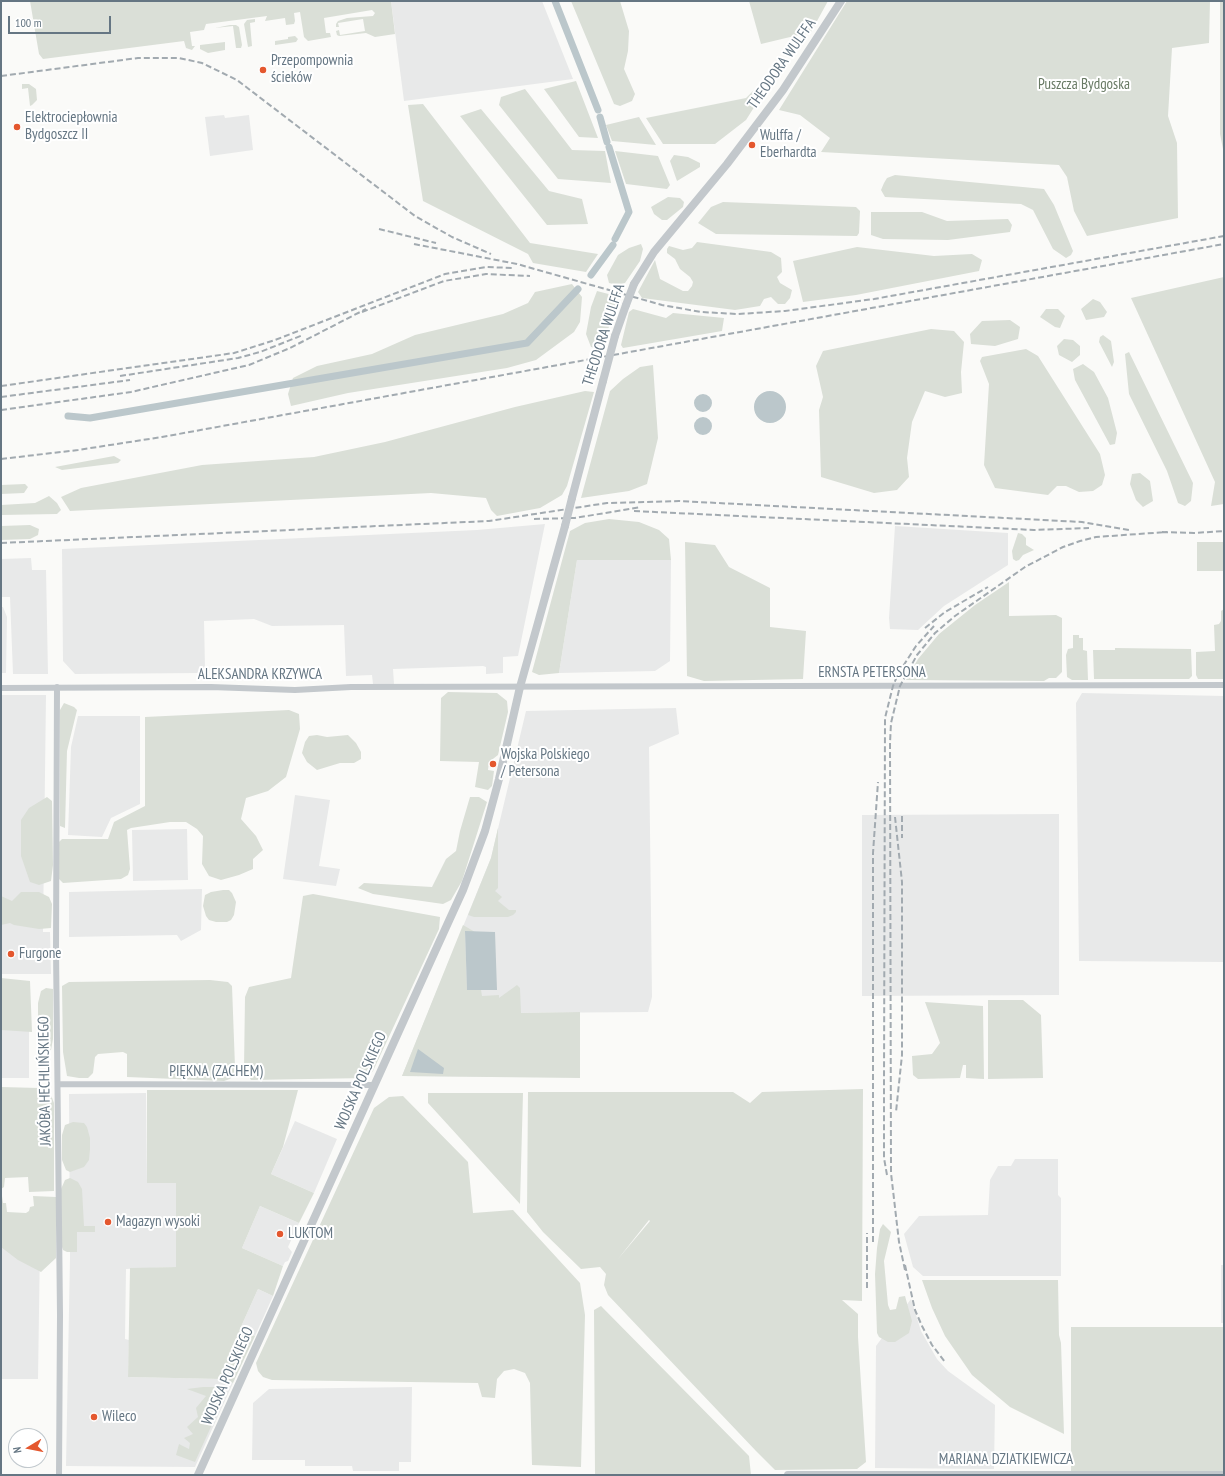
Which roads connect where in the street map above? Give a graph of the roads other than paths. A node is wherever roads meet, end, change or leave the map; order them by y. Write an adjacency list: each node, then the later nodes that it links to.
1 (841, 1): 4 (street, THEODORA WULFFA, bridge)
2 (1224, 686): 4 (street, ERNSTA PETERSONA)
3 (57, 687): 4 (street, ALEKSANDRA KRZYWCA); 5 (street, ALEKSANDRA KRZYWCA); 6 (street, JAKÓBA HECHLIŃSKIEGO)
4 (520, 687): 7 (street, WOJSKA POLSKIEGO)
5 (1, 688)
6 (58, 1084): 7 (street, PIĘKNA (ZACHEM)); 8 (street, JAKÓBA HECHLIŃSKIEGO)
7 (374, 1085): 9 (street, WOJSKA POLSKIEGO)
8 (58, 1475)
9 (198, 1475)
10 (788, 1475): 11 (street, MARIANA DZIATKIEWICZA)
11 (1223, 1475)

